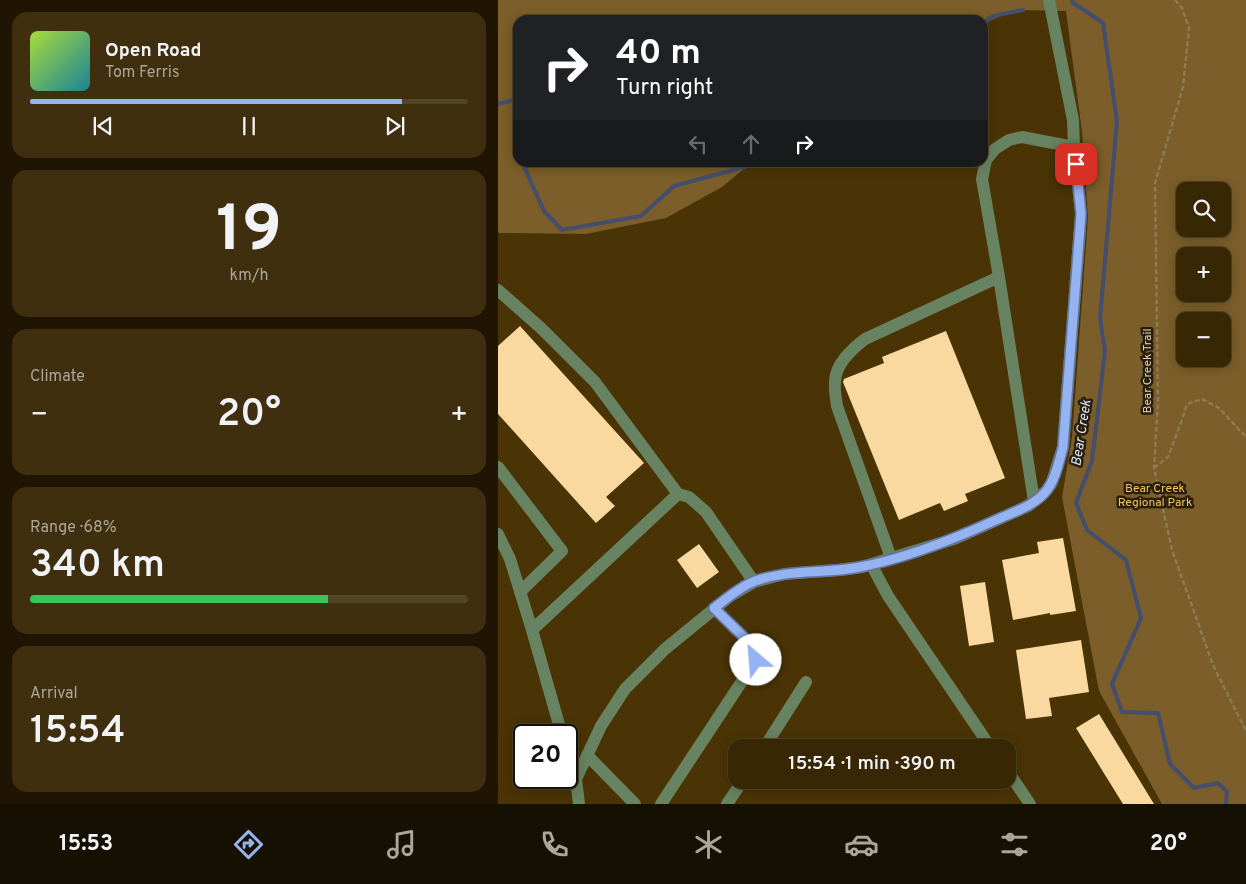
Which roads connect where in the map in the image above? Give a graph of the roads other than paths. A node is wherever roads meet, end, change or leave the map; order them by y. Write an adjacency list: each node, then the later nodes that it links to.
1 (1049, 0): 2 (lane)
2 (1074, 147): 3 (lane); 9 (lane)
3 (988, 158)
4 (985, 167): 5 (lane)
5 (999, 277): 9 (lane); 11 (lane)
6 (498, 290): 8 (lane)
7 (498, 467): 14 (lane)
8 (678, 494): 13 (lane); 16 (lane)
9 (1034, 501): 11 (lane)
10 (498, 534): 14 (lane)
11 (892, 558): 12 (lane)
12 (871, 564): 13 (lane); 20 (lane)
13 (754, 582): 15 (lane)
14 (520, 592): 16 (lane)
15 (714, 608): 21 (lane); 28 (lane)
16 (532, 630): 18 (lane)
17 (806, 682): 19 (lane)
18 (559, 724)
19 (770, 739)
20 (985, 739)
21 (587, 755): 22 (lane); 27 (lane)
22 (578, 775)
23 (1016, 783): 30 (lane)
24 (577, 789): 26 (lane)
25 (737, 789): 29 (lane)
26 (579, 804)
27 (635, 804)
28 (661, 804)
29 (727, 804)
30 (1030, 804)

